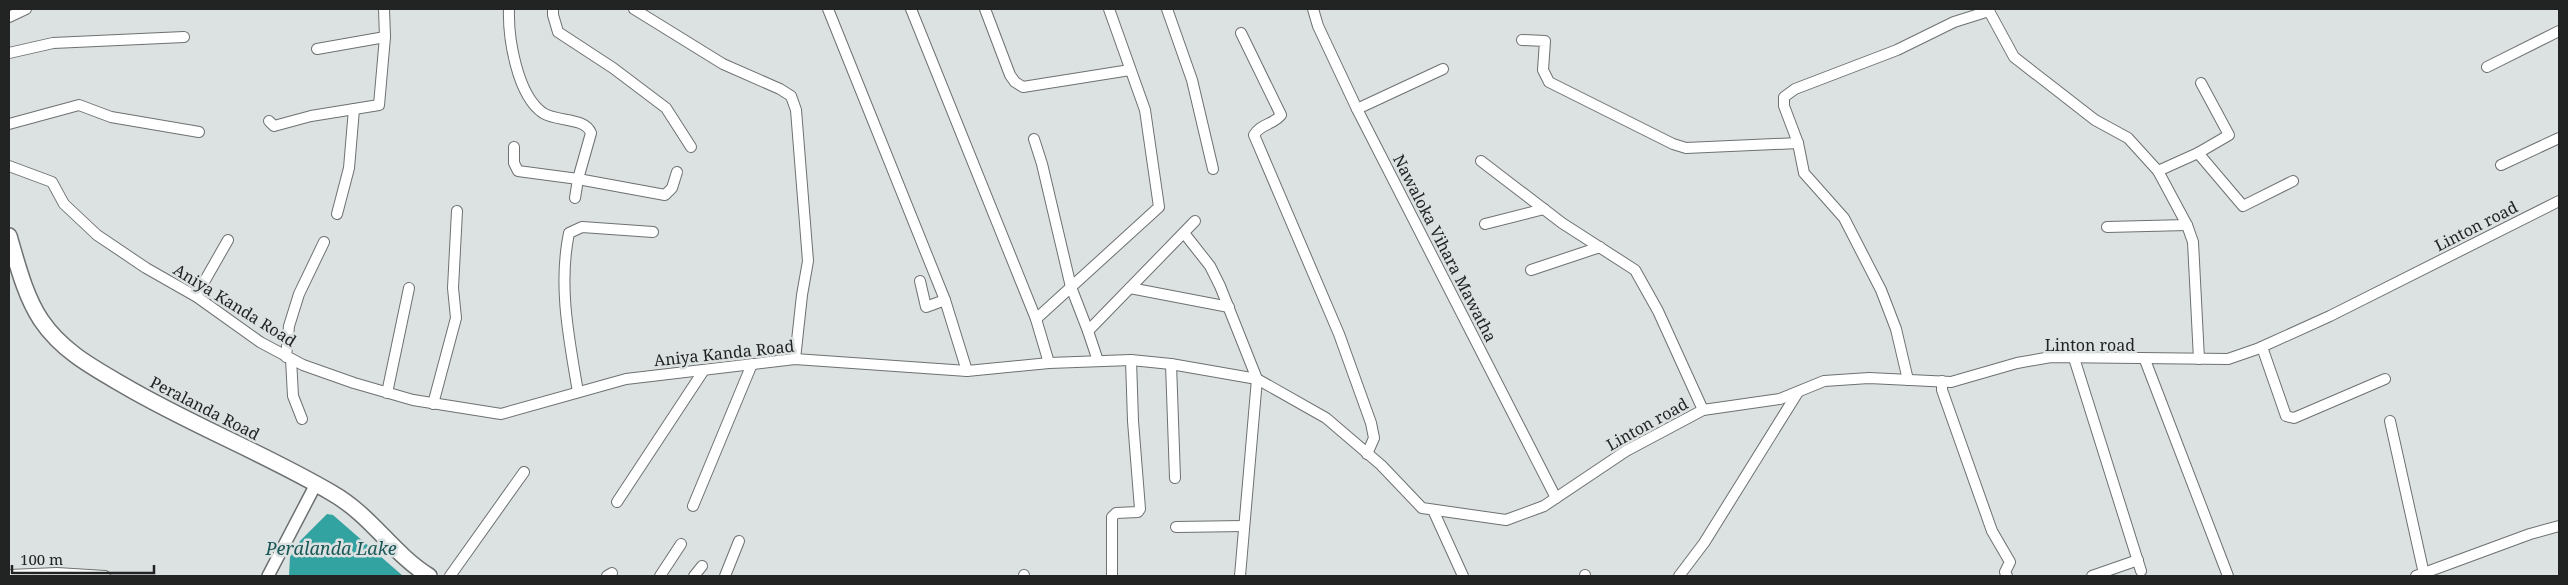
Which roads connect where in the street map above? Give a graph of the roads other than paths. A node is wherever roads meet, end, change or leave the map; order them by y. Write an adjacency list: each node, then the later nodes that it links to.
1 (26, 9): 12 (street)
2 (384, 9): 16 (street)
3 (509, 9): 41 (street)
4 (553, 9): 33 (street)
5 (634, 9): 71 (street)
6 (828, 9): 64 (street)
7 (911, 9): 66 (street)
8 (985, 9): 22 (street)
9 (1109, 9): 22 (street)
10 (1166, 9): 38 (street)
11 (1313, 9): 25 (street, Nawaloka Vihara Mawatha)
12 (9, 16)
13 (2559, 31): 20 (street)
14 (1241, 33): 92 (street)
15 (184, 37): 19 (street)
16 (385, 37): 18 (street); 24 (street)
17 (1522, 40): 31 (street)
18 (317, 49)
19 (9, 53)
20 (2487, 67)
21 (1443, 69): 25 (street)
22 (1130, 70): 60 (street)
23 (2201, 83): 34 (street)
24 (354, 109): 26 (street); 47 (street)
25 (1357, 109): 96 (street, Nawaloka Vihara Mawatha)
26 (268, 121)
27 (9, 124): 28 (street)
28 (199, 132)
29 (2559, 138): 36 (street)
30 (1034, 139): 60 (street)
31 (1798, 143): 39 (street); 82 (street)
32 (514, 146): 41 (street)
33 (691, 147)
34 (2198, 154): 39 (street); 42 (street)
35 (1481, 161): 45 (street)
36 (2501, 165)
37 (9, 166): 63 (street, Aniya Kanda Road)
38 (1213, 169)
39 (2158, 171): 50 (street)
40 (677, 172): 41 (street)
41 (578, 179): 43 (street)
42 (2293, 181)
43 (575, 198)
44 (2559, 201): 68 (street, Linton road)
45 (1544, 209): 49 (street); 57 (street)
46 (457, 211): 88 (street)
47 (337, 214)
48 (1195, 221): 53 (street)
49 (1485, 224)
50 (2187, 225): 51 (street); 72 (street)
51 (2107, 227)
52 (653, 232): 86 (street)
53 (1184, 233): 62 (street); 65 (street)
54 (9, 236): 95 (main road, Peralanda Road)
55 (228, 240): 63 (street)
56 (324, 242): 69 (street)
57 (1600, 247): 58 (street); 89 (street)
58 (1531, 270)
59 (920, 281): 64 (street)
60 (1071, 287): 66 (street); 67 (street)
61 (409, 288): 85 (street)
62 (1130, 288): 65 (street); 67 (street)
63 (196, 296): 69 (street, Aniya Kanda Road)
64 (945, 300): 80 (street)
65 (1229, 307): 81 (street)
66 (1036, 319): 77 (street)
67 (1088, 331): 75 (street)
68 (2262, 347): 72 (street, Linton road); 83 (street)
69 (289, 358): 85 (street, Aniya Kanda Road); 90 (street)
70 (2074, 358): 74 (street, Linton road); 84 (street, Linton road); 105 (street)
71 (795, 359): 76 (street, Aniya Kanda Road); 80 (street, Aniya Kanda Road)
72 (2199, 359): 74 (street, Linton road)
73 (1131, 360): 75 (street, Aniya Kanda Road); 78 (street, Aniya Kanda Road); 117 (street)
74 (2145, 360): 123 (street)
75 (1098, 362): 77 (street, Aniya Kanda Road)
76 (752, 364): 79 (street, Aniya Kanda Road); 98 (street)
77 (1049, 364): 80 (street, Aniya Kanda Road)
78 (1172, 364): 81 (street, Aniya Kanda Road); 94 (street)
79 (704, 370): 86 (street, Aniya Kanda Road); 97 (street)
80 (967, 371)
81 (1257, 379): 92 (street, Aniya Kanda Road); 100 (street)
82 (1908, 380): 84 (street, Linton road); 87 (street, Linton road)
83 (2386, 380)
84 (1942, 382): 121 (street)
85 (387, 392): 88 (street, Aniya Kanda Road)
86 (578, 392): 88 (street, Aniya Kanda Road)
87 (1798, 392): 89 (street, Linton road); 120 (street)
88 (433, 404)
89 (1703, 410): 96 (street, Linton road)
90 (302, 418)
91 (2390, 421): 109 (street)
92 (1367, 454): 99 (street, Aniya Kanda Road)
93 (524, 472): 113 (street)
94 (1175, 478)
95 (316, 484): 111 (street); 112 (main road, Peralanda Road)
96 (1556, 498): 99 (street, Aniya Kanda Road)
97 (617, 502)
98 (693, 506)
99 (1433, 510): 119 (street)
100 (1244, 526): 102 (street); 118 (street)
101 (2559, 526): 109 (street)
102 (1176, 527)
103 (739, 541): 116 (street)
104 (681, 544): 114 (street)
105 (2138, 560): 107 (street); 122 (street)
106 (702, 566): 115 (street)
107 (2141, 572)
108 (9, 575): 110 (street)
109 (2420, 575)
110 (105, 576)
111 (268, 576)
112 (429, 576)
113 (450, 576)
114 (660, 576)
115 (694, 576)
116 (724, 576)
117 (1112, 576)
118 (1240, 576)
119 (1463, 576)
120 (1680, 576)
121 (2007, 576)
122 (2092, 576)
123 (2228, 576)

